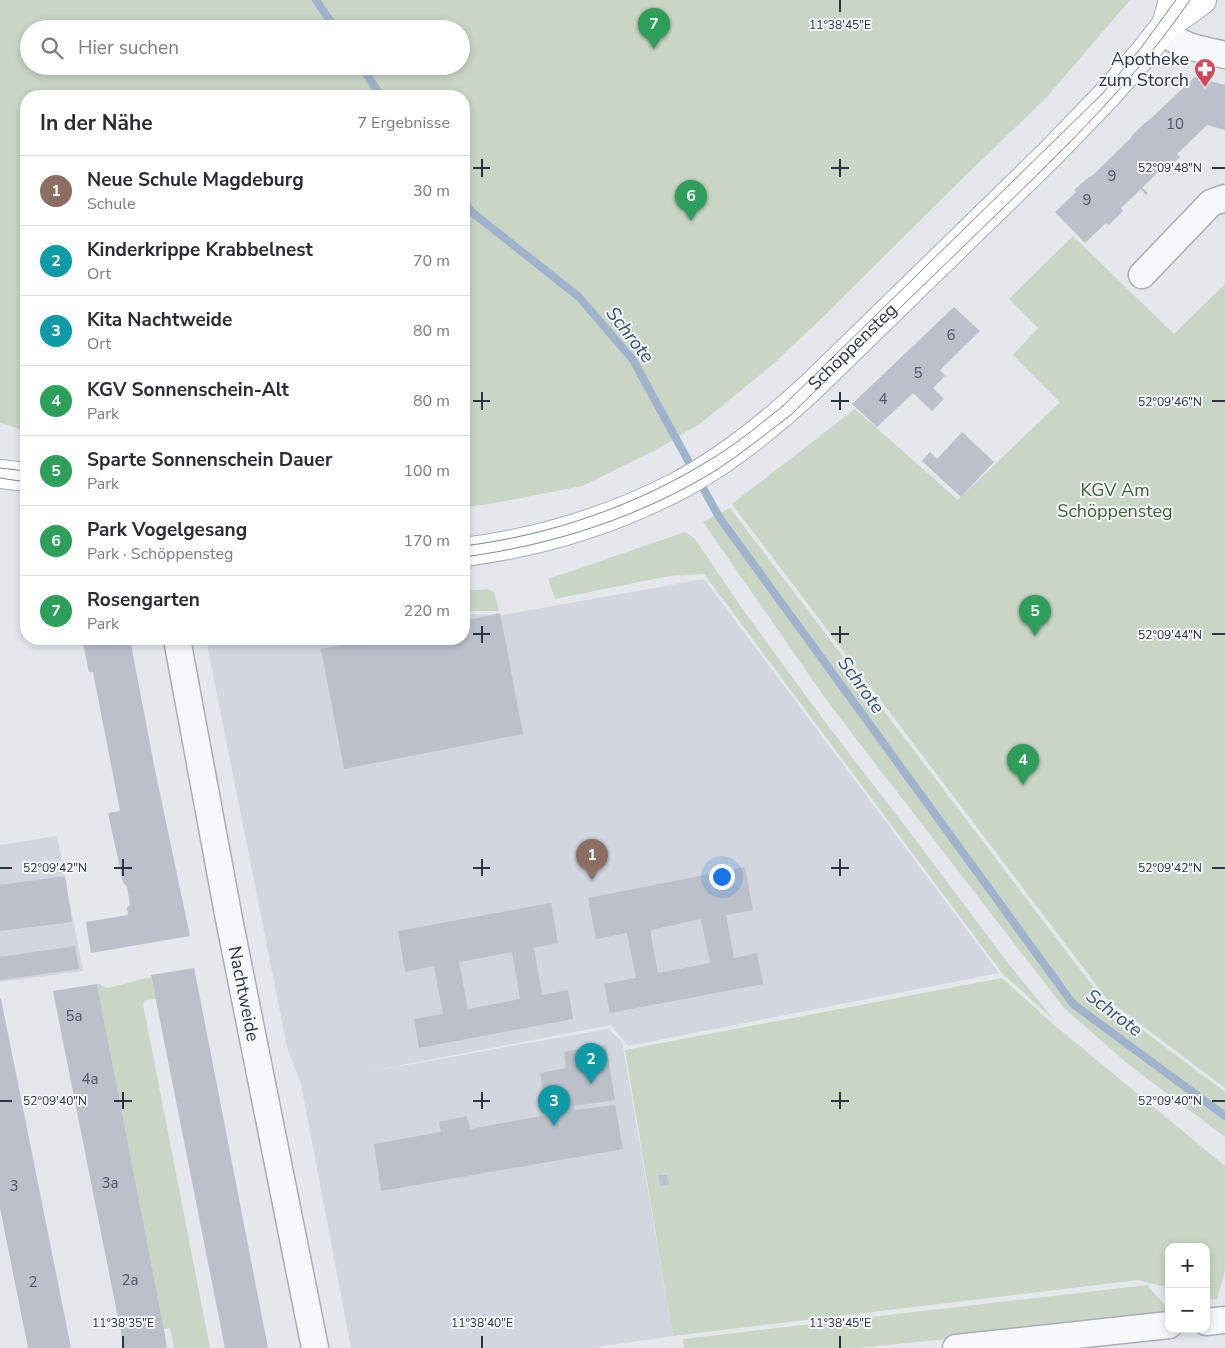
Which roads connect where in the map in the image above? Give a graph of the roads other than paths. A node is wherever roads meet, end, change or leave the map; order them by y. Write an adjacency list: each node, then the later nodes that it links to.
1 (1202, 0): 2 (main road, Schöppensteg)
2 (1166, 19): 3 (street); 8 (main road, Schöppensteg)
3 (1225, 55)
4 (1225, 198): 5 (street)
5 (1142, 275)
6 (0, 474): 7 (main road)
7 (20, 476)
8 (470, 551)
9 (178, 645): 13 (street, Nachtweide)
10 (1225, 1320): 11 (street)
11 (1210, 1322)
12 (1165, 1325): 14 (street)
13 (315, 1348)
14 (956, 1348)

